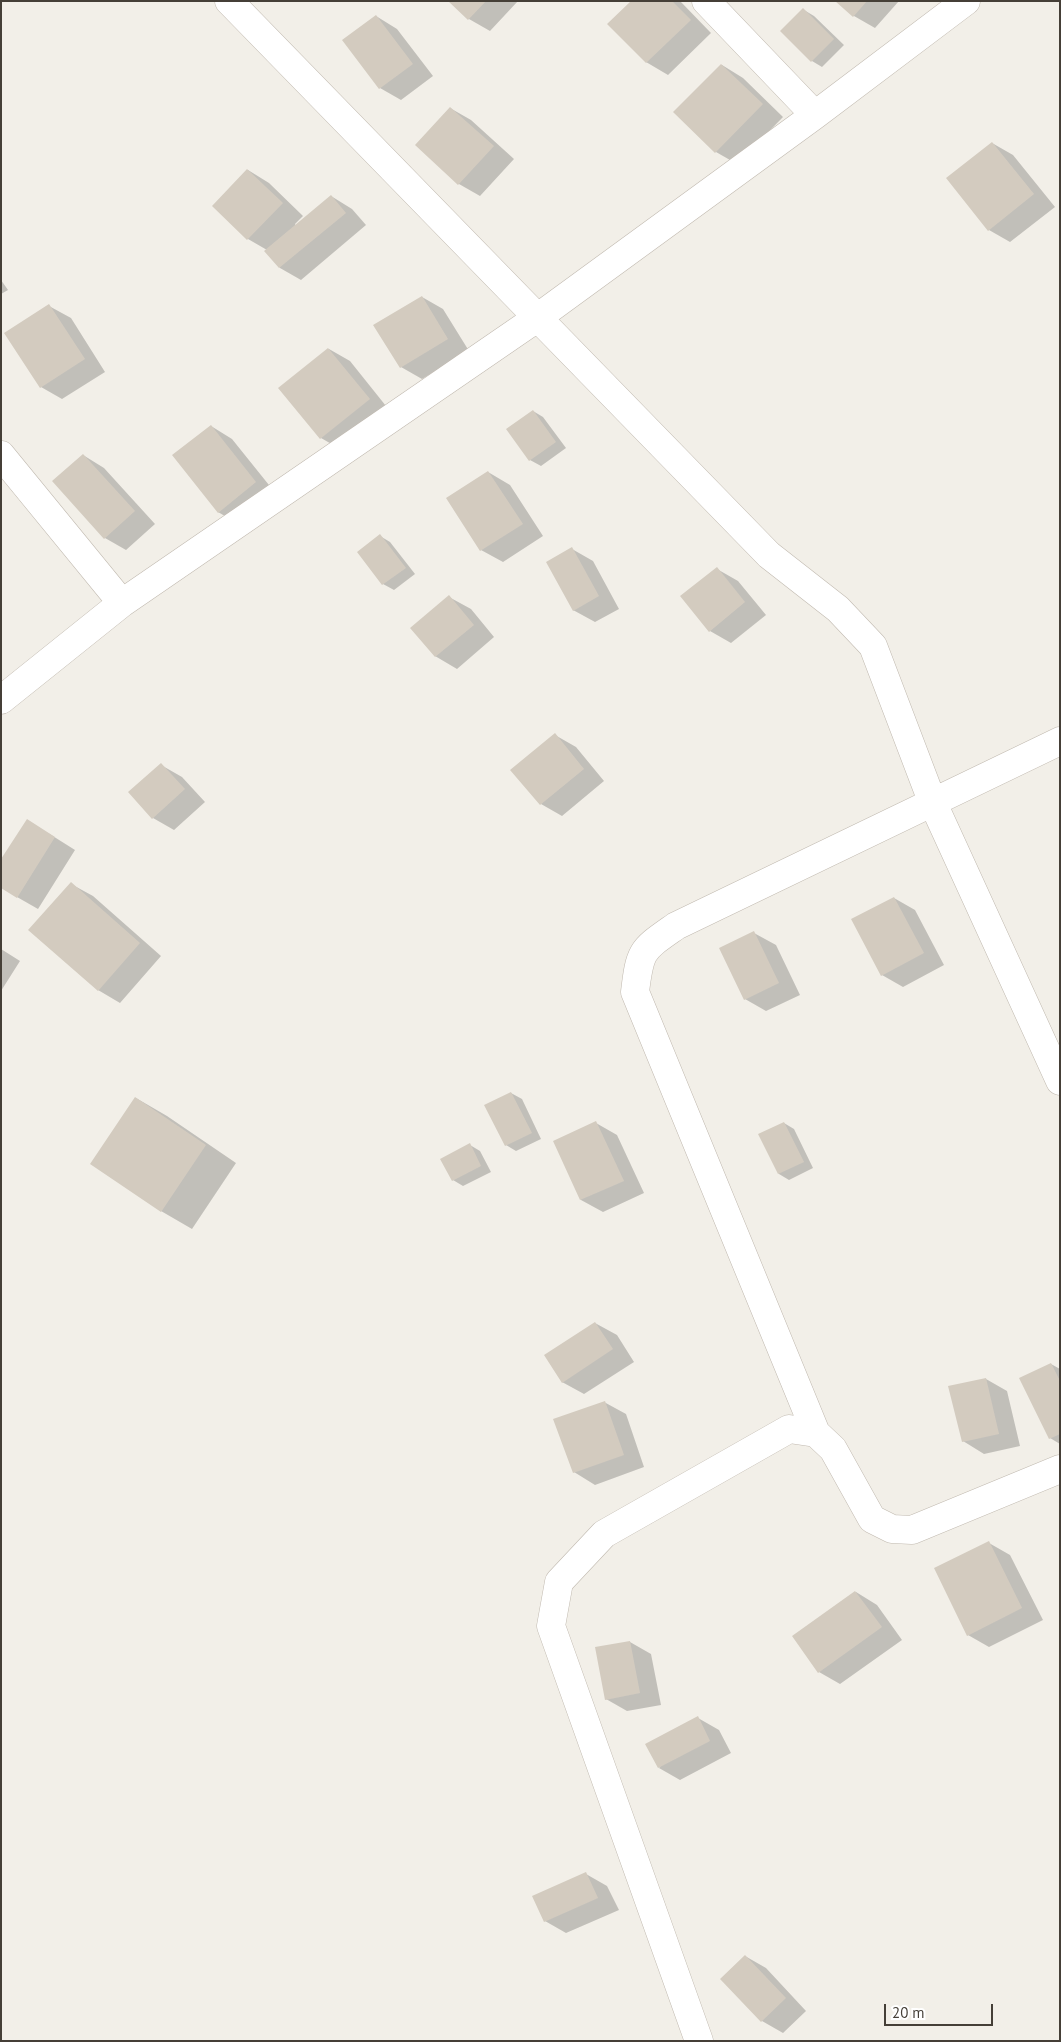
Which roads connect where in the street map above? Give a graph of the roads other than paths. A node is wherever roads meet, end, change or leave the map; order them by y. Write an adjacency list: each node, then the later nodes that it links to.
1 (229, 1): 5 (street)
2 (706, 1): 4 (street)
3 (966, 1): 4 (street)
4 (815, 115): 5 (street)
5 (537, 318): 7 (street); 10 (street)
6 (1, 455): 7 (street)
7 (122, 603): 8 (street)
8 (1, 700)
9 (1060, 740): 10 (street)
10 (932, 801): 11 (street); 12 (street)
11 (1060, 1081)
12 (816, 1432): 13 (street); 14 (street)
13 (1060, 1469)
14 (700, 2041)

